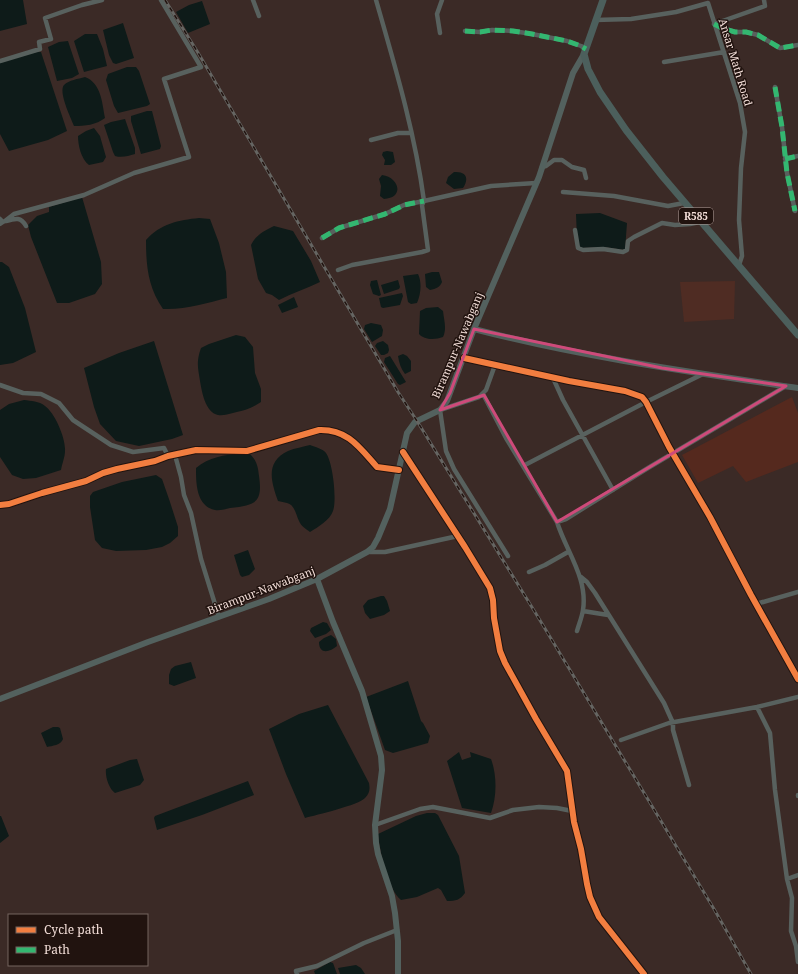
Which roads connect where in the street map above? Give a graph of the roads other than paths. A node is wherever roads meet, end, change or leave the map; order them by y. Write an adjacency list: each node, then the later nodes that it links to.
1 (102, 0): 17 (street)
2 (161, 0): 31 (street)
3 (253, 0): 9 (street)
4 (376, 0): 20 (street)
5 (442, 0): 13 (street)
6 (603, 0): 10 (main road)
7 (764, 0): 11 (street)
8 (708, 1): 10 (street, Ansar Math Road); 11 (street, Ansar Math Road)
9 (259, 16)
10 (595, 20): 15 (main road)
11 (714, 24): 14 (street); 16 (street, Ansar Math Road)
12 (465, 31): 15 (street)
13 (440, 33)
14 (798, 45)
15 (585, 52): 24 (street, Birampur-Nawabganj); 29 (main road, R585)
16 (724, 52): 18 (street); 36 (street, Ansar Math Road)
17 (0, 61)
18 (664, 62)
19 (775, 87): 23 (street)
20 (411, 132): 21 (street); 28 (street)
21 (371, 140)
22 (798, 156): 23 (street)
23 (786, 159): 30 (street)
24 (542, 167): 25 (street); 26 (street, Birampur-Nawabganj)
25 (586, 178)
26 (536, 183): 28 (street); 38 (street, Birampur-Nawabganj)
27 (562, 192): 29 (street)
28 (424, 201): 35 (street); 37 (street)
29 (684, 203): 32 (main road, R585)
30 (795, 211)
31 (2, 222): 33 (street)
32 (700, 222): 34 (street); 36 (main road, R585)
33 (26, 226)
34 (575, 230)
35 (322, 238)
36 (739, 265): 39 (main road, R585)
37 (338, 270)
38 (474, 329): 40 (street, Birampur-Nawabganj); 42 (street)
39 (798, 335)
40 (464, 358): 41 (street); 49 (street, Birampur-Nawabganj)
41 (495, 365): 43 (street); 47 (street)
42 (703, 374): 45 (street); 48 (street)
43 (552, 378): 48 (street); 50 (street)
44 (0, 385): 54 (street)
45 (786, 386): 46 (street); 52 (street)
46 (798, 388)
47 (483, 394): 49 (street); 55 (street)
48 (646, 402): 50 (street); 52 (street)
49 (440, 410): 51 (street, Birampur-Nawabganj); 63 (street)
50 (583, 435): 55 (street); 57 (street)
51 (403, 452): 56 (street, Birampur-Nawabganj); 60 (street)
52 (672, 454): 57 (street); 68 (street)
53 (175, 455): 54 (street); 56 (street); 71 (street)
54 (168, 456): 58 (street)
55 (523, 466): 59 (street)
56 (399, 470): 61 (street, Birampur-Nawabganj)
57 (613, 490): 59 (street)
58 (0, 505)
59 (557, 522): 62 (street)
60 (458, 536): 61 (street); 80 (street)
61 (367, 552): 66 (street, Birampur-Nawabganj)
62 (568, 552): 64 (street); 65 (street)
63 (508, 556)
64 (529, 572)
65 (580, 577): 69 (street); 70 (street)
66 (317, 579): 71 (street, Birampur-Nawabganj); 81 (street)
67 (798, 592): 68 (street)
68 (756, 604): 73 (street)
69 (583, 611): 70 (street); 72 (street)
70 (608, 615): 77 (street)
71 (219, 617): 75 (street, Birampur-Nawabganj)
72 (577, 631)
73 (798, 679)
74 (798, 697): 76 (street)
75 (0, 699)
76 (757, 707): 77 (street); 83 (street)
77 (673, 723): 78 (street); 79 (street)
78 (622, 740)
79 (689, 786)
80 (572, 811): 81 (street); 88 (street)
81 (375, 825): 84 (street)
82 (798, 875): 83 (street)
83 (787, 879): 85 (street)
84 (397, 930): 86 (street); 87 (street)
85 (798, 962)
86 (297, 974)
87 (398, 974)
88 (644, 974)

